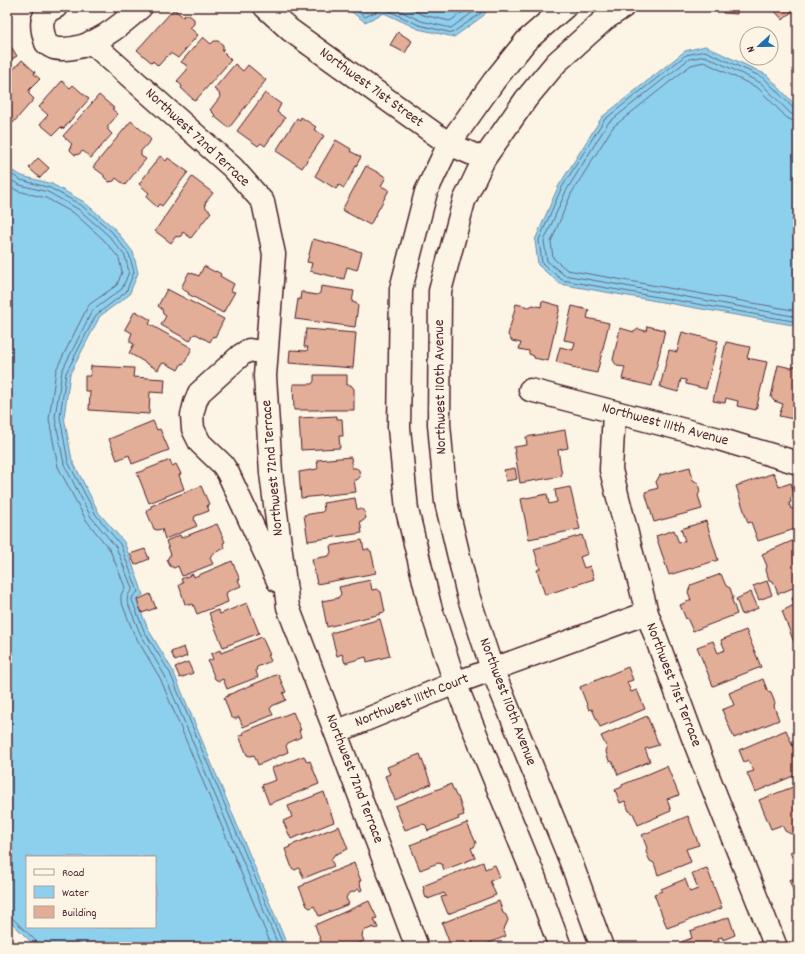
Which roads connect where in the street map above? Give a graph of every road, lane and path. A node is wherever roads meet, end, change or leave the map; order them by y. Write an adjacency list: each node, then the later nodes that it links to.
1 (56, 7): 6 (street)
2 (141, 7): 6 (street)
3 (265, 7): 7 (street, Northwest 71st Street)
4 (565, 7): 7 (street)
5 (623, 7): 8 (street, Northwest 110th Avenue)
6 (91, 42): 9 (street, Northwest 72nd Terrace)
7 (449, 144): 8 (street, Northwest 71st Street); 16 (street)
8 (484, 159): 15 (street, Northwest 110th Avenue)
9 (266, 353): 13 (street, Northwest 72nd Terrace); 13 (street)
10 (530, 390): 11 (street, Northwest 111th Avenue)
11 (614, 412): 12 (street, Northwest 111th Avenue); 14 (street, Northwest 71st Terrace)
12 (798, 463)
13 (288, 601): 17 (street, Northwest 72nd Terrace)
14 (646, 613): 15 (street, Northwest 111th Court); 21 (street, Northwest 71st Terrace)
15 (492, 669): 16 (street, Northwest 111th Court); 20 (street, Northwest 110th Avenue)
16 (455, 683): 17 (street, Northwest 111th Court); 19 (street)
17 (336, 732): 18 (street, Northwest 72nd Terrace)
18 (417, 947)
19 (560, 947)
20 (602, 947)
21 (776, 947)

